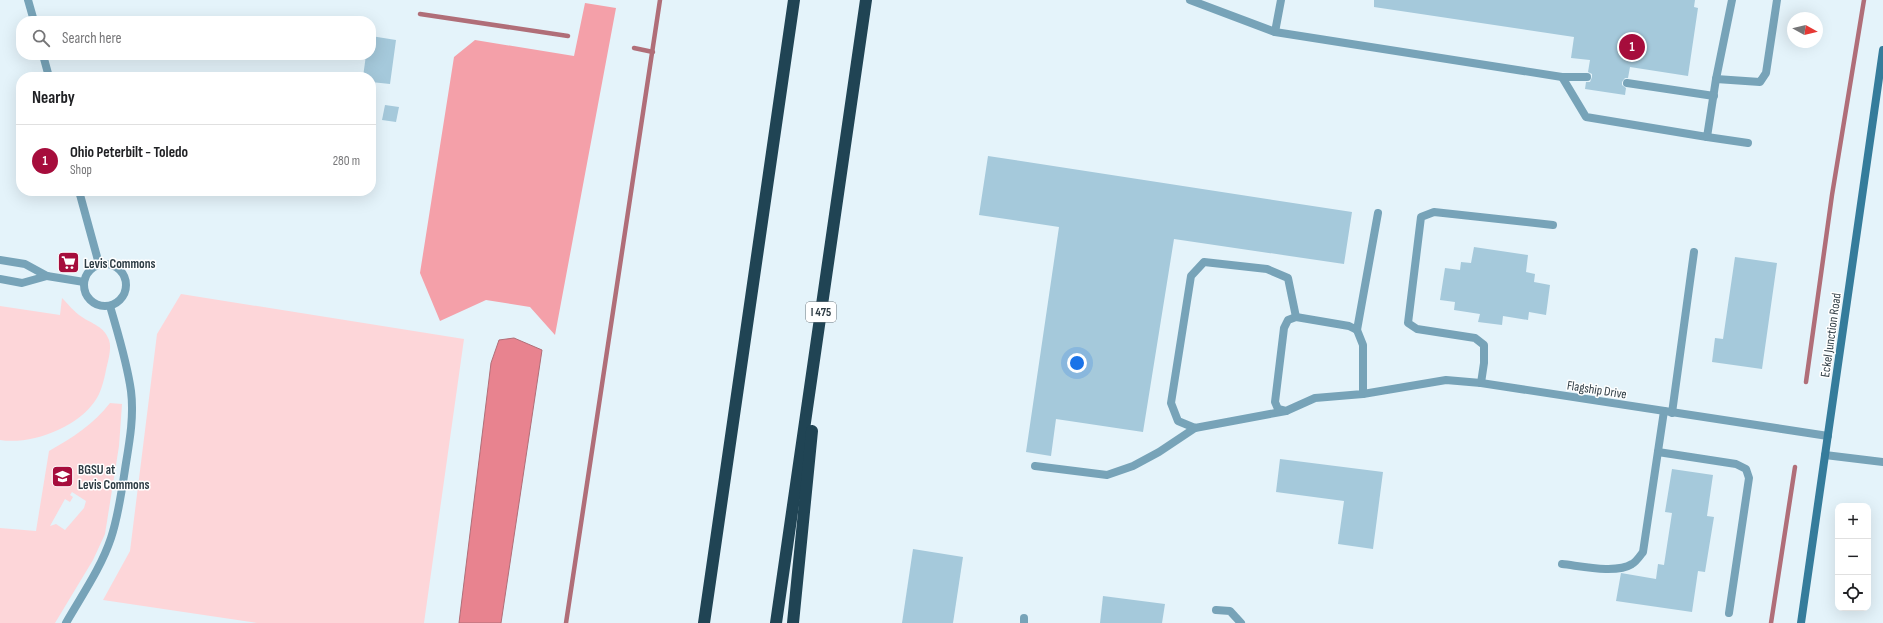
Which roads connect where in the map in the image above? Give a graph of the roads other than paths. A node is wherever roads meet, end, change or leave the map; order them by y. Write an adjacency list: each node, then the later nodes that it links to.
1 (28, 0): 8 (street)
2 (794, 0): 47 (highway)
3 (866, 0): 25 (highway, I 475)
4 (1190, 0): 9 (street)
5 (1281, 0): 9 (street)
6 (1732, 0): 15 (street)
7 (1777, 0): 15 (street)
8 (33, 16)
9 (1275, 32): 13 (street)
10 (1883, 50): 38 (street, Eckel Junction Road)
11 (44, 60): 12 (street)
12 (48, 72)
13 (1562, 77): 14 (street); 18 (street)
14 (1587, 77)
15 (1716, 79): 17 (street)
16 (1627, 83): 17 (street)
17 (1714, 96): 18 (street)
18 (1707, 137): 19 (street)
19 (1748, 143)
20 (80, 196): 26 (street)
21 (1378, 213): 32 (street)
22 (1553, 226): 33 (street)
23 (1694, 252): 36 (street)
24 (0, 260): 27 (street)
25 (829, 261): 48 (highway, I 475); 49 (highway)
26 (99, 264): 29 (street); 30 (street)
27 (47, 276): 28 (street); 29 (street)
28 (0, 280)
29 (84, 282): 30 (street)
30 (110, 306): 46 (street)
31 (1296, 317): 32 (street); 35 (street); 37 (street)
32 (1357, 330): 34 (street)
33 (1480, 383): 34 (street, Flagship Drive); 36 (street, Flagship Drive)
34 (1363, 394): 35 (street, Flagship Drive)
35 (1286, 411): 37 (street, Flagship Drive)
36 (1668, 412): 38 (street, Flagship Drive); 39 (street)
37 (1195, 428): 42 (street)
38 (1828, 436): 40 (street, Eckel Junction Road)
39 (1658, 452): 43 (street); 45 (street)
40 (1825, 455): 41 (street); 51 (street, Eckel Junction Road)
41 (1883, 462)
42 (1035, 466)
43 (1562, 564)
44 (1216, 610): 50 (street)
45 (1729, 613)
46 (66, 623)
47 (704, 623)
48 (776, 623)
49 (793, 623)
50 (1241, 623)
51 (1801, 623)

